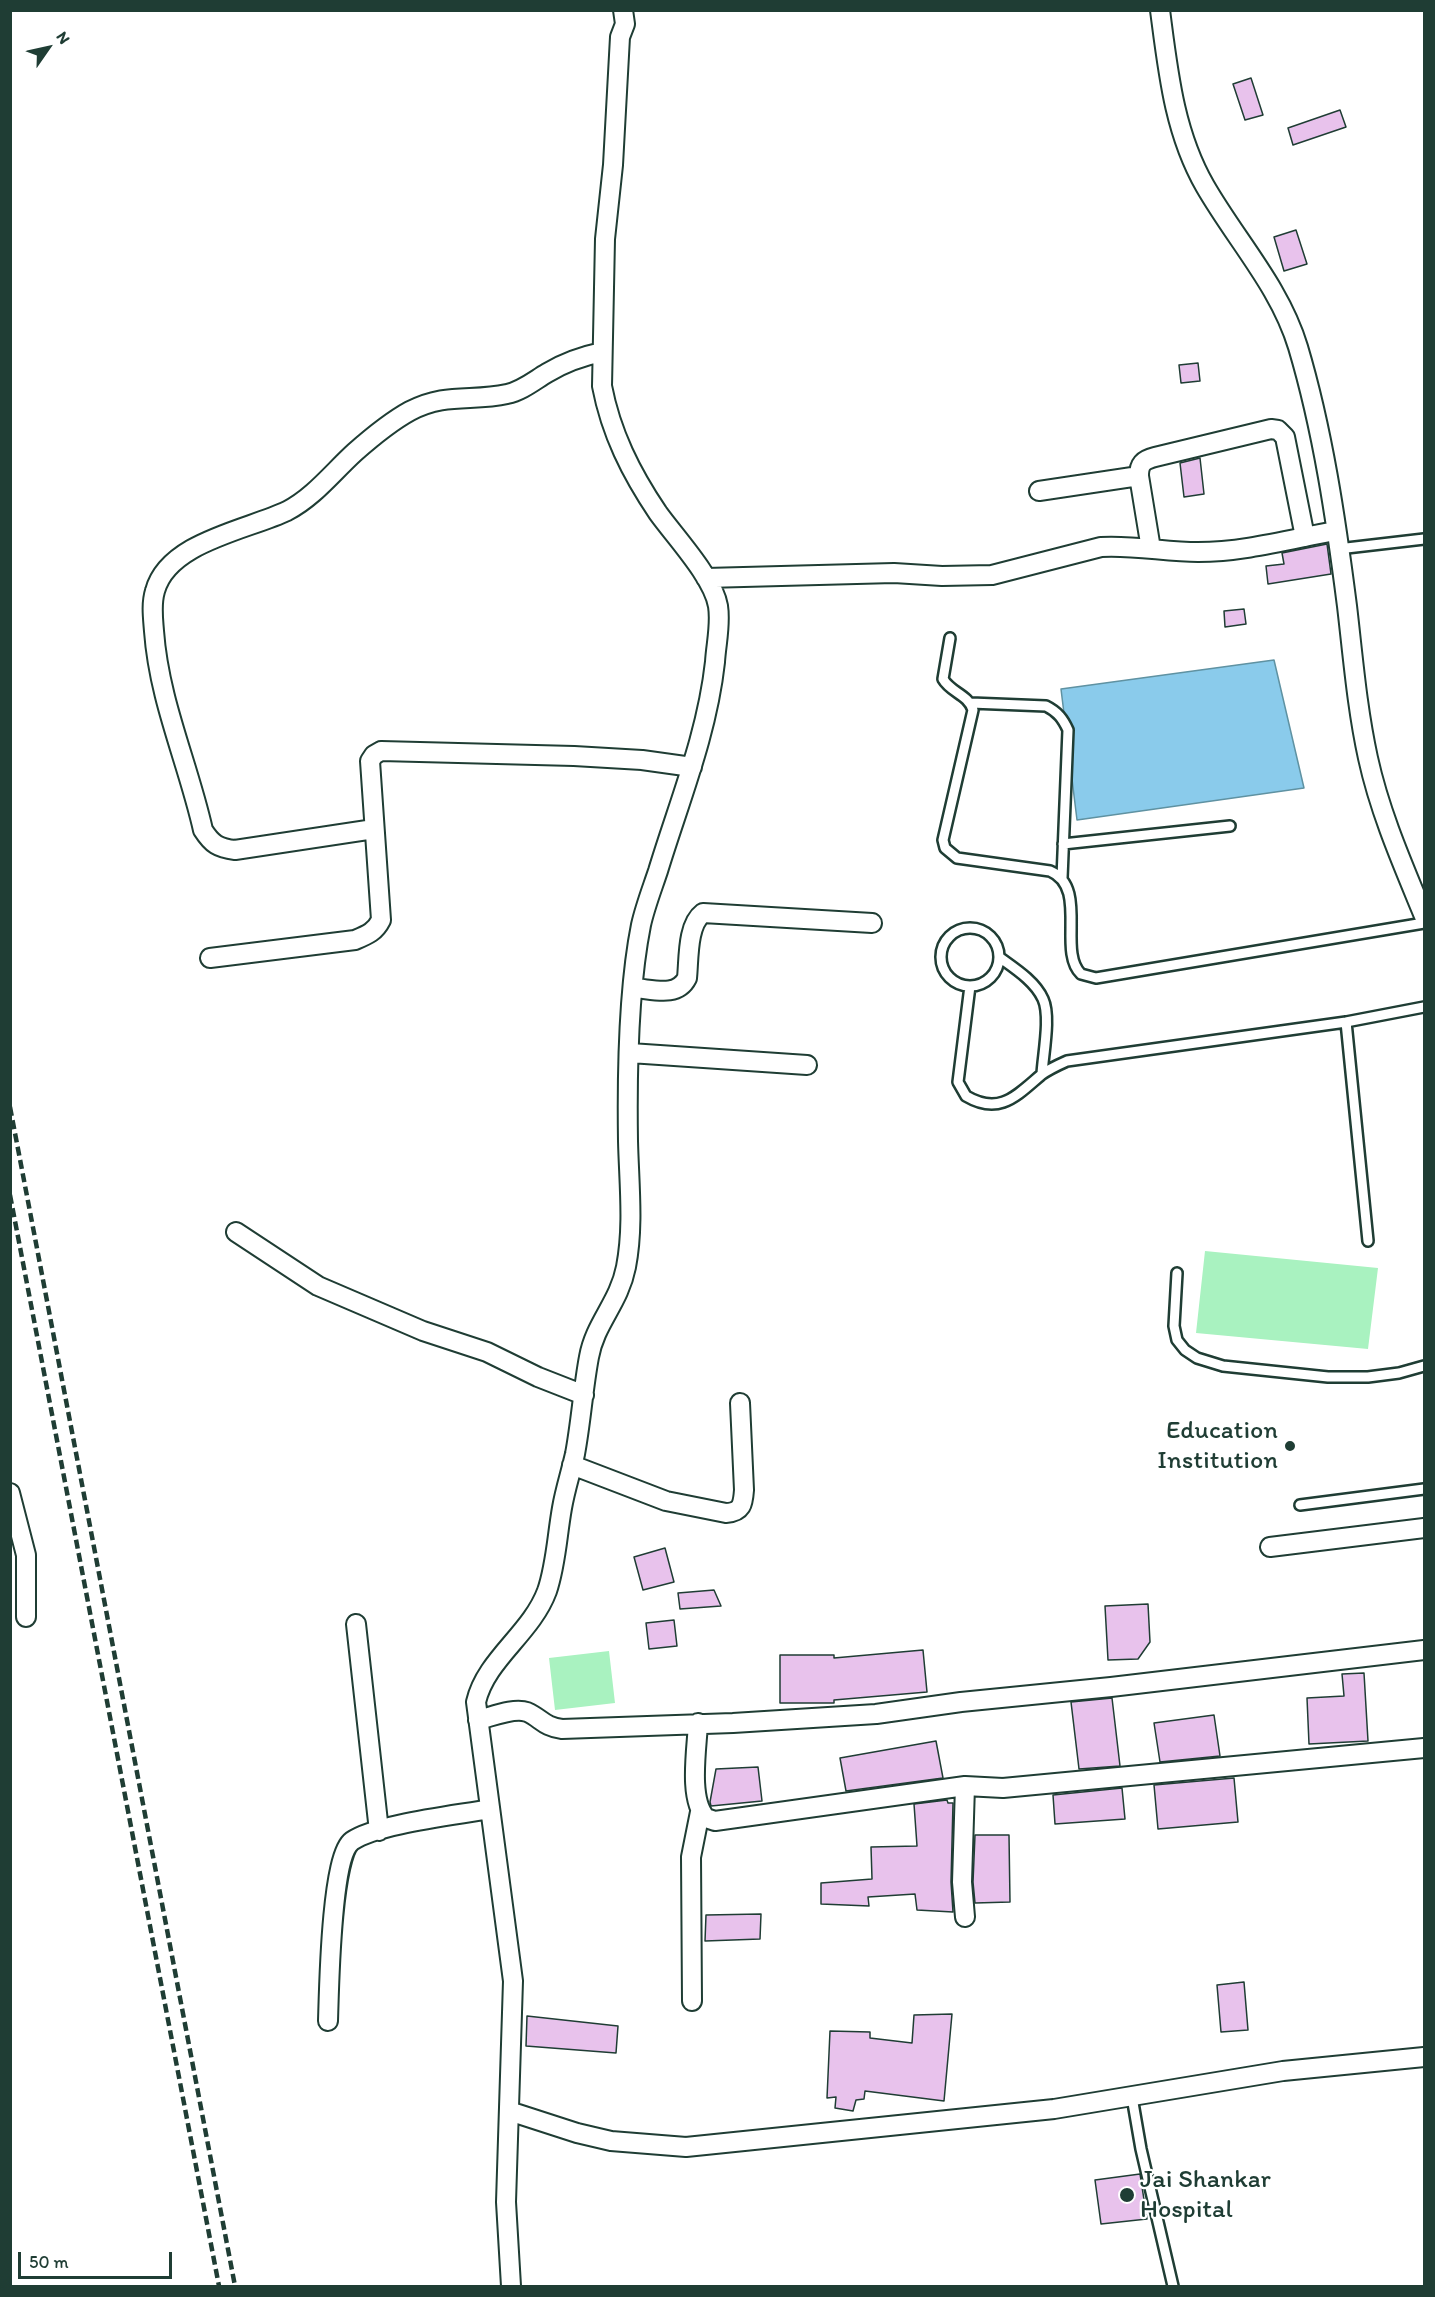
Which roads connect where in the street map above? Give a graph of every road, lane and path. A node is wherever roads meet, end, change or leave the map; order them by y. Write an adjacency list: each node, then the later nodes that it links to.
1 (623, 10): 3 (street)
2 (1160, 10): 7 (street)
3 (602, 352): 10 (street); 15 (street)
4 (1139, 476): 5 (street); 6 (street); 9 (street)
5 (1039, 491)
6 (1305, 537): 7 (street); 9 (street)
7 (1337, 540): 8 (lane); 18 (street)
8 (1425, 540)
9 (1151, 549): 10 (street)
10 (706, 578): 13 (street)
11 (950, 638): 12 (lane)
12 (971, 704): 16 (lane); 17 (lane)
13 (692, 767): 15 (street); 24 (street)
14 (1230, 826): 16 (lane)
15 (374, 829): 22 (street)
16 (1063, 844): 17 (lane)
17 (1062, 878): 20 (lane)
18 (1425, 916)
19 (872, 923): 24 (street)
20 (1425, 923)
21 (999, 957): 23 (lane); 23 (lane); 29 (lane)
22 (210, 958)
23 (970, 986): 29 (lane)
24 (634, 988): 27 (street)
25 (1425, 1007): 26 (lane)
26 (1346, 1022): 29 (lane); 31 (lane)
27 (630, 1053): 28 (street); 34 (street)
28 (807, 1065)
29 (1042, 1074)
30 (236, 1232): 34 (street)
31 (1368, 1241)
32 (1178, 1274): 33 (lane)
33 (1425, 1365)
34 (584, 1395): 36 (street)
35 (740, 1403): 36 (street)
36 (572, 1465): 45 (street)
37 (1425, 1490): 39 (lane)
38 (10, 1493): 42 (street)
39 (1300, 1505)
40 (1425, 1528): 41 (street)
41 (1270, 1547)
42 (26, 1617)
43 (356, 1624): 51 (street)
44 (1425, 1650): 46 (street)
45 (478, 1720): 46 (street); 49 (street)
46 (699, 1723): 50 (street)
47 (1425, 1748): 48 (street)
48 (965, 1786): 50 (street); 52 (street)
49 (490, 1809): 51 (street); 57 (street)
50 (700, 1812): 53 (street)
51 (379, 1831): 54 (street)
52 (965, 1917)
53 (692, 2001)
54 (328, 2021)
55 (1425, 2057): 56 (street)
56 (1132, 2097): 57 (street); 59 (lane)
57 (509, 2111): 58 (street)
58 (511, 2286)
59 (1173, 2286)

